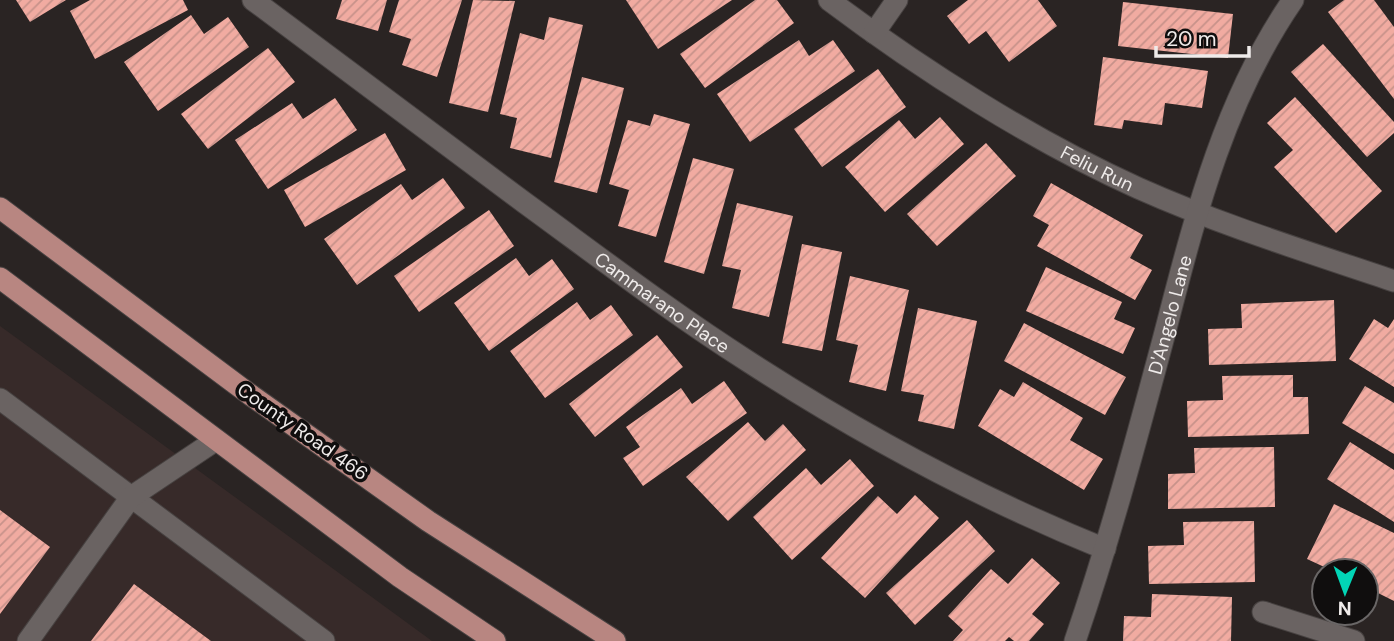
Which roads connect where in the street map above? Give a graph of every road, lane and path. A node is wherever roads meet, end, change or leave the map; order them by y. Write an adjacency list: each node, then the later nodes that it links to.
1 (253, 0): 13 (street, Cammarano Place)
2 (829, 0): 5 (street, Feliu Run)
3 (897, 0): 5 (street)
4 (1293, 0): 7 (street, D'Angelo Lane)
5 (874, 33): 7 (street, Feliu Run)
6 (0, 208): 18 (main road, County Road 466)
7 (1197, 213): 9 (street, Feliu Run); 13 (street, D'Angelo Lane)
8 (0, 278): 11 (main road)
9 (1394, 281)
10 (0, 399): 12 (street)
11 (216, 440): 12 (street); 17 (main road)
12 (131, 497): 15 (street); 16 (street)
13 (1105, 549): 19 (street, D'Angelo Lane)
14 (1263, 612): 20 (street)
15 (28, 641)
16 (324, 641)
17 (495, 641)
18 (615, 641)
19 (1075, 641)
20 (1354, 641)

